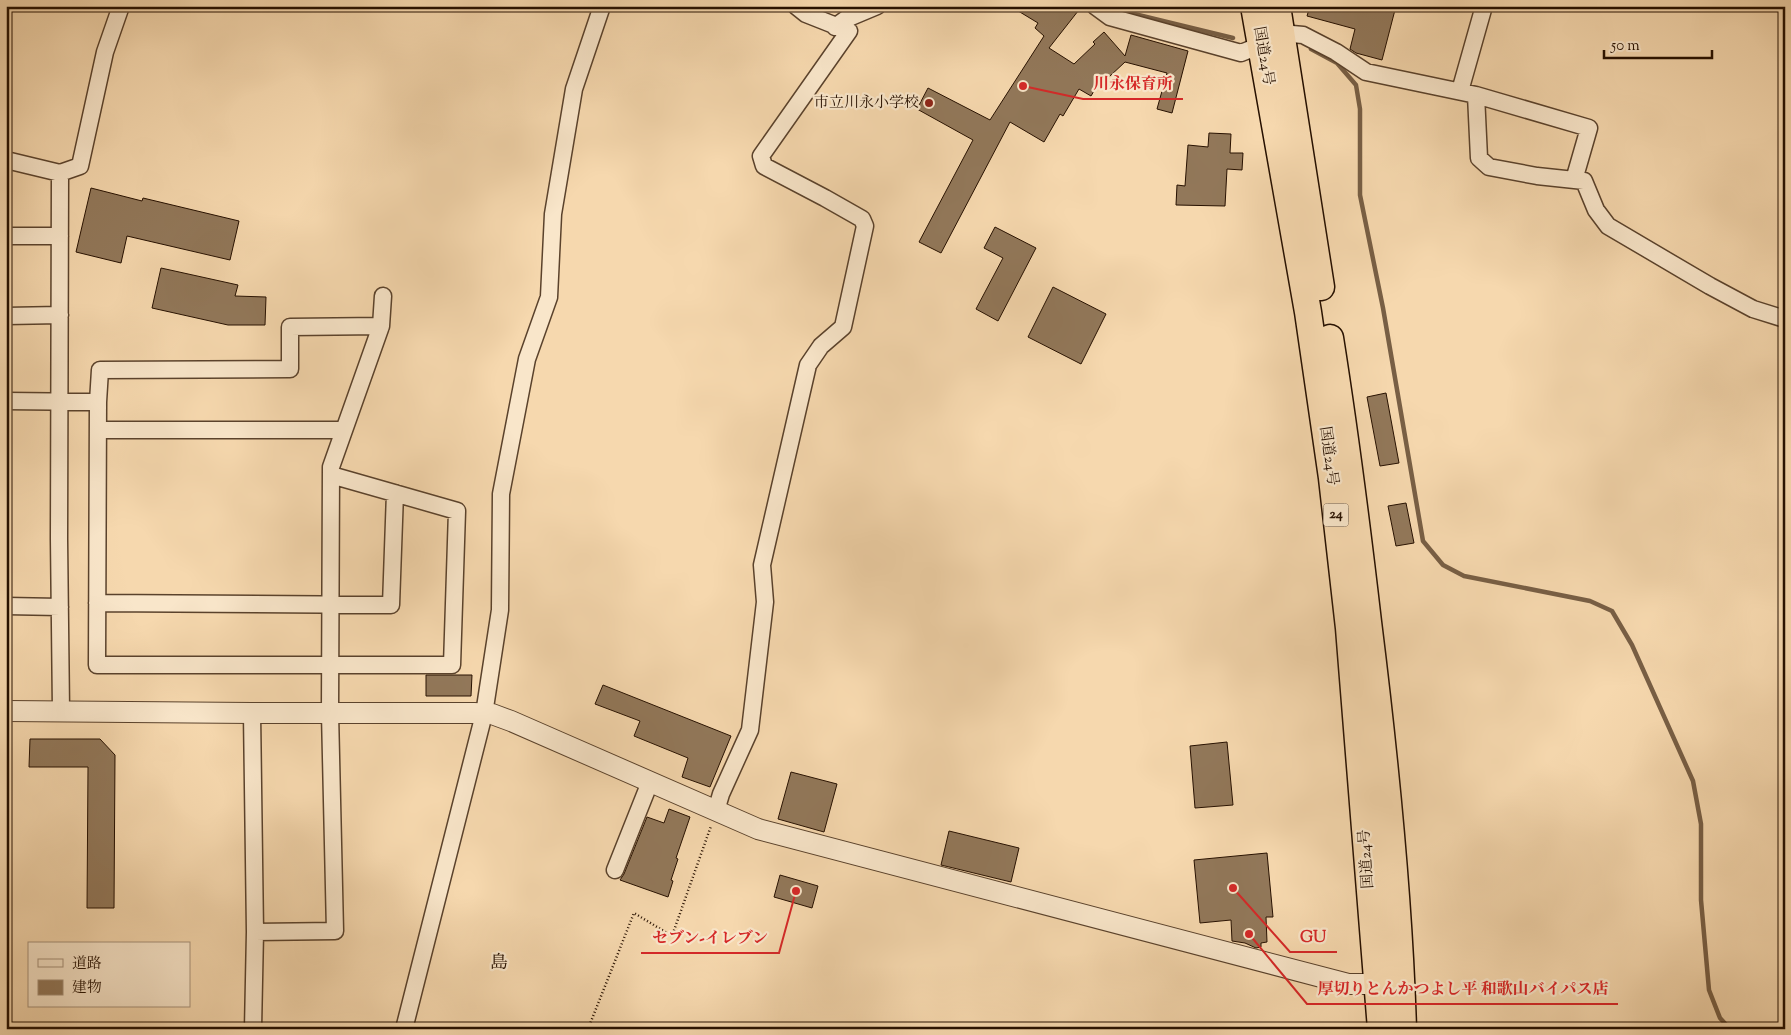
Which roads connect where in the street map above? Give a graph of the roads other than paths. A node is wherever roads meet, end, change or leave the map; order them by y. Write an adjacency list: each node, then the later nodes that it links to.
1 (121, 6): 13 (street)
2 (602, 6): 38 (street)
3 (796, 6): 9 (street)
4 (877, 6): 9 (street)
5 (1096, 6): 10 (street)
6 (1254, 6): 10 (highway, 国道24号 / 24)
7 (1277, 6): 10 (highway, 国道24号 / 24)
8 (1484, 6): 11 (street)
9 (835, 27): 40 (street)
10 (1271, 39): 11 (street); 43 (highway, 国道24号 / 24); 44 (highway, 国道24号 / 24)
11 (1468, 93): 14 (street); 14 (street)
12 (6, 160): 13 (street)
13 (60, 173): 16 (street)
14 (1574, 180): 20 (street)
15 (6, 236): 16 (street)
16 (60, 236): 18 (street)
17 (383, 296): 21 (street)
18 (60, 315): 19 (street); 23 (street)
19 (6, 316)
20 (1785, 319)
21 (381, 326): 24 (street); 26 (street)
22 (6, 401): 23 (street)
23 (59, 401): 24 (street); 32 (street)
24 (98, 402): 25 (street)
25 (98, 430): 26 (street); 29 (street)
26 (344, 430): 27 (street)
27 (331, 475): 28 (street); 30 (street)
28 (395, 493): 30 (street); 33 (street)
29 (97, 603): 30 (street); 33 (street)
30 (330, 604): 33 (street)
31 (6, 606): 32 (street)
32 (60, 607): 35 (street)
33 (330, 665): 37 (street)
34 (6, 711): 35 (street)
35 (61, 711): 36 (street)
36 (252, 713): 37 (street); 42 (street)
37 (330, 713): 38 (street); 42 (street)
38 (484, 714): 39 (street); 46 (street)
39 (650, 782): 40 (street); 41 (street)
40 (716, 811): 44 (street)
41 (615, 870)
42 (255, 932): 45 (street)
43 (1402, 983): 44 (street); 48 (highway, 国道24号 / 24)
44 (1376, 984): 47 (highway, 国道24号 / 24)
45 (254, 1029)
46 (404, 1029)
47 (1381, 1029)
48 (1403, 1029)

